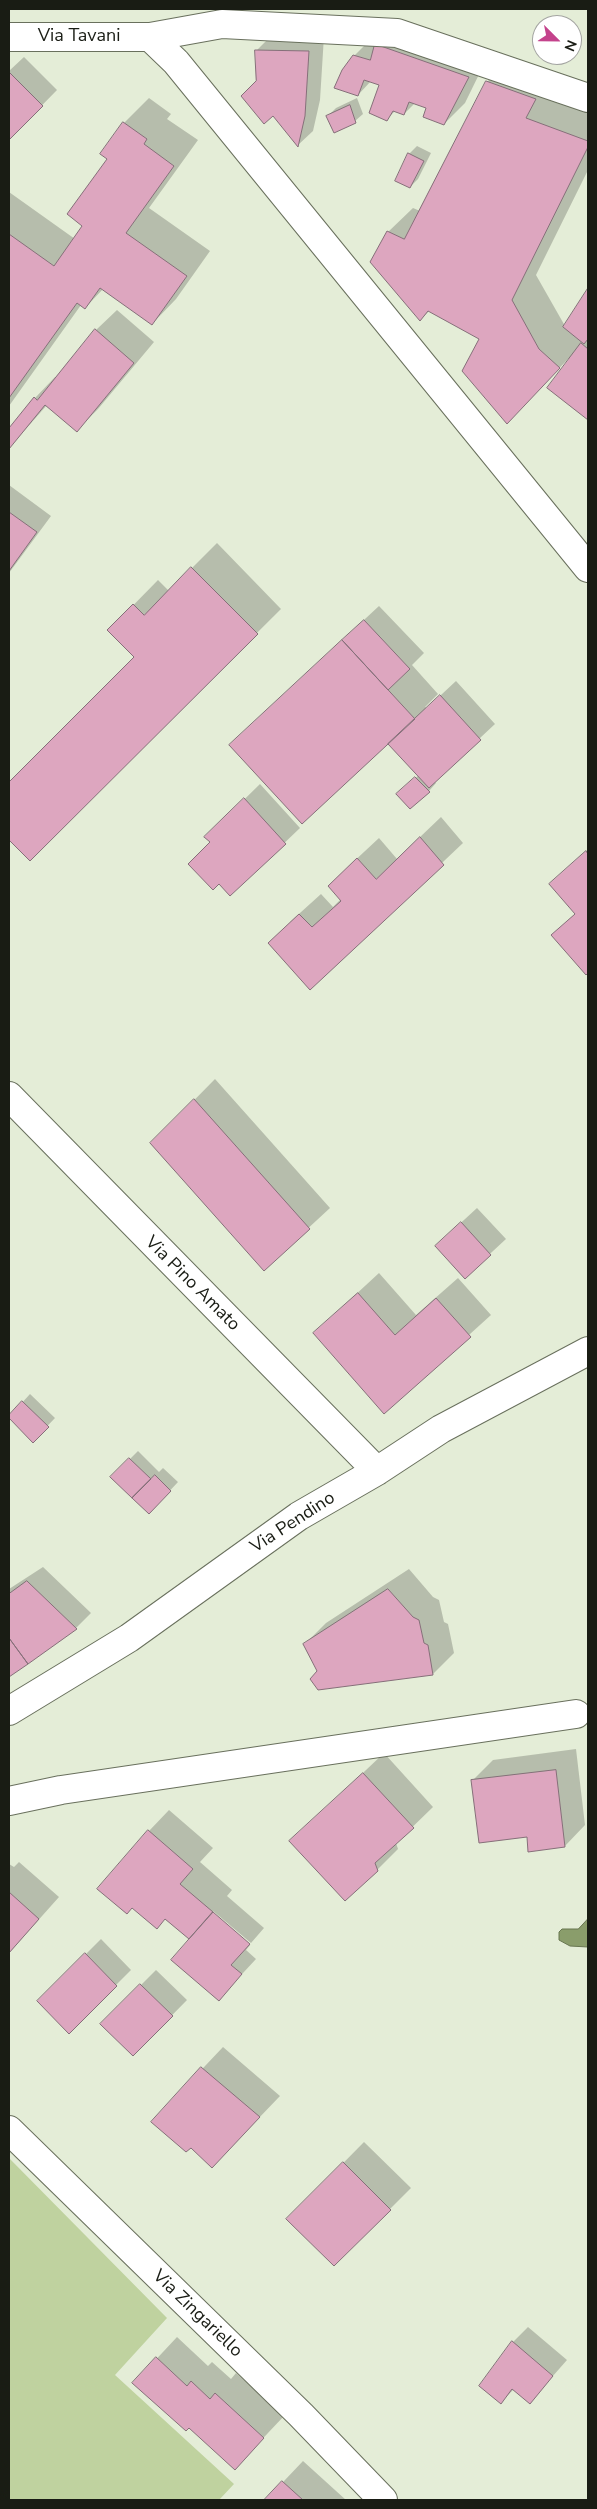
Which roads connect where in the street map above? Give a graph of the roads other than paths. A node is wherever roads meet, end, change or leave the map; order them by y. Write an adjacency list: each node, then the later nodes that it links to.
1 (9, 37): 2 (street, Via Tavani)
2 (150, 37): 3 (street, Via Tavani); 4 (street)
3 (588, 98)
4 (588, 568)
5 (9, 1096): 7 (street, Via Pino Amato)
6 (588, 1351): 7 (street, Via Pendino)
7 (377, 1471): 8 (street, Via Pendino)
8 (9, 1711)
9 (576, 1714): 10 (street)
10 (9, 1801)
11 (9, 2130): 12 (street, Via Zingariello)
12 (383, 2500)

